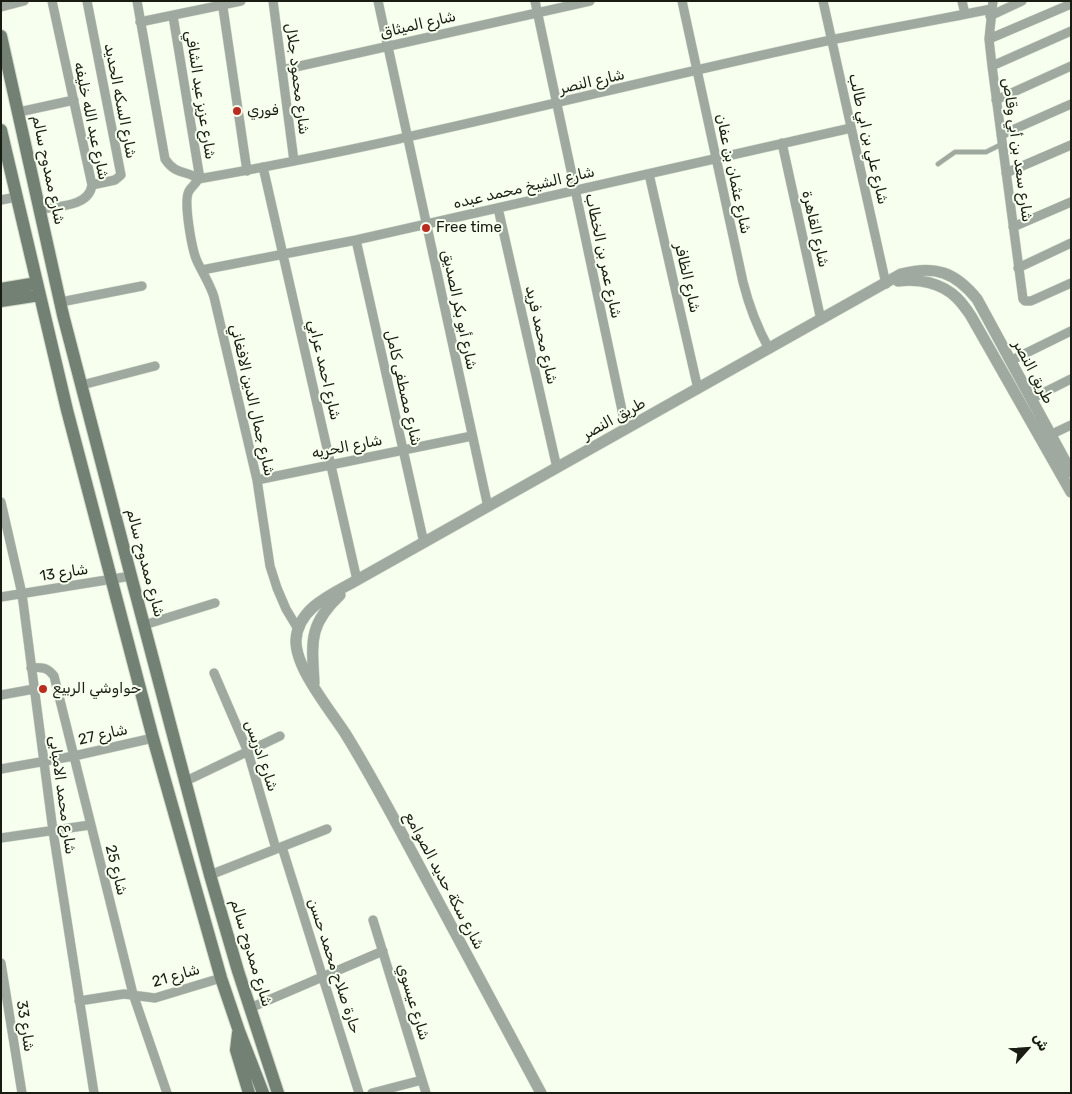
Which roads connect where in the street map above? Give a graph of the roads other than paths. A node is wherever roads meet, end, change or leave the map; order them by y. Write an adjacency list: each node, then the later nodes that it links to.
1 (24, 1): 16 (street)
2 (52, 1): 31 (street, شارع عبد الله خليفه)
3 (87, 1): 50 (street, شارع السكه الحديد)
4 (137, 1): 21 (street)
5 (241, 1): 14 (street)
6 (273, 1): 29 (street, شارع محمود جلال)
7 (378, 1): 26 (street, شارع أبو بكر الصديق)
8 (535, 1): 18 (street, شارع عمر بن الخطاب)
9 (590, 1): 18 (street, شارع الميثاق)
10 (682, 1): 30 (street, شارع عثمان بن عفان)
11 (824, 1): 24 (street, شارع علي بن ابي طالب)
12 (962, 1): 19 (street)
13 (1022, 1): 17 (street, شارع النصر)
14 (222, 4): 20 (street); 46 (street)
15 (1071, 4): 23 (street)
16 (1, 7)
17 (991, 9): 19 (street, شارع النصر); 23 (street, شارع سعد بن أبي وقاص)
18 (537, 13): 26 (street, شارع الميثاق); 33 (street, شارع عمر بن الخطاب)
19 (965, 14): 24 (street, شارع النصر)
20 (173, 16): 21 (street); 49 (street, شارع عزيز عبد الشافي)
21 (140, 22): 49 (street)
22 (1071, 31): 27 (street)
23 (989, 39): 27 (street, شارع سعد بن أبي وقاص)
24 (832, 40): 30 (street, شارع النصر); 36 (street, شارع علي بن ابي طالب)
25 (2, 41): 35 (main road, شارع ممدوح سالم)
26 (388, 46): 29 (street, شارع الميثاق); 38 (street, شارع أبو بكر الصديق)
27 (992, 66): 32 (street, شارع سعد بن أبي وقاص)
28 (1071, 66): 32 (street)
29 (282, 70): 43 (street, شارع محمود جلال)
30 (697, 71): 33 (street, شارع النصر); 42 (street, شارع عثمان بن عفان)
31 (74, 100): 35 (street); 50 (street, شارع عبد الله خليفه)
32 (996, 100): 39 (street, شارع سعد بن أبي وقاص)
33 (557, 104): 38 (street, شارع النصر); 51 (street, شارع عمر بن الخطاب)
34 (1071, 104): 39 (street)
35 (19, 112): 56 (main road, شارع ممدوح سالم)
36 (851, 128): 40 (street, شارع الشيخ محمد عبده); 65 (street, شارع علي بن ابي طالب)
37 (1, 130): 52 (main road)
38 (408, 137): 43 (street, شارع النصر); 57 (street, شارع أبو بكر الصديق)
39 (1001, 139): 44 (lane); 47 (street, شارع سعد بن أبي وقاص)
40 (782, 143): 42 (street, شارع الشيخ محمد عبده); 71 (street, شارع القاهرة)
41 (1071, 145): 47 (street)
42 (716, 158): 48 (street, شارع الشيخ محمد عبده); 73 (street, شارع عثمان بن عفان)
43 (294, 161): 45 (street, شارع النصر)
44 (938, 164)
45 (263, 167): 46 (street, شارع النصر); 61 (street, شارع احمد عرابي)
46 (247, 170): 49 (street, شارع النصر)
47 (1006, 173): 58 (street, شارع سعد بن أبي وقاص)
48 (648, 174): 51 (street, شارع الشيخ محمد عبده); 78 (street, شارع الظافر)
49 (199, 179): 63 (street, شارع جمال الدين الافغاني)
50 (92, 185): 56 (street, شارع عبد الله خليفه)
51 (575, 190): 55 (street, شارع الشيخ محمد عبده); 83 (street, شارع عمر بن الخطاب)
52 (16, 197): 53 (street); 68 (main road)
53 (1, 200)
54 (1071, 202): 58 (street)
55 (498, 208): 57 (street, شارع الشيخ محمد عبده); 88 (street, شارع محمد فريد)
56 (40, 209): 70 (main road, شارع ممدوح سالم)
57 (426, 224): 59 (street, شارع الشيخ محمد عبده); 85 (street, شارع أبو بكر الصديق)
58 (1013, 227): 62 (street, شارع سعد بن أبي وقاص)
59 (356, 240): 61 (street, شارع الشيخ محمد عبده); 86 (street, شارع مصطفى كامل)
60 (1071, 243): 62 (street)
61 (283, 254): 63 (street, شارع الشيخ محمد عبده); 87 (street, شارع احمد عرابي)
62 (1018, 268): 64 (street, شارع سعد بن أبي وقاص)
63 (202, 270): 90 (street, شارع جمال الدين الافغاني)
64 (1071, 283)
65 (886, 284): 71 (street, طريق النصر); 74 (street, طريق النصر); 91 (street, طريق النصر)
66 (142, 286): 70 (street)
67 (1, 288): 68 (main road)
68 (38, 289): 69 (main road); 81 (main road)
69 (1, 301)
70 (60, 302): 77 (main road, شارع ممدوح سالم)
71 (821, 320): 73 (street, طريق النصر)
72 (1071, 331): 74 (street)
73 (770, 349): 78 (street, طريق النصر)
74 (1010, 361): 79 (street, طريق النصر)
75 (155, 366): 77 (street)
76 (1071, 379): 79 (street)
77 (82, 385): 80 (main road, شارع ممدوح سالم)
78 (698, 389): 83 (street, طريق النصر)
79 (1031, 399): 84 (street, طريق النصر)
80 (87, 406): 81 (main road); 95 (main road, شارع ممدوح سالم)
81 (67, 410): 96 (main road)
82 (1071, 425): 84 (street)
83 (626, 429): 88 (street, طريق النصر)
84 (1050, 435): 89 (street, طريق النصر)
85 (472, 436): 86 (street, شارع الحريه); 93 (street, شارع أبو بكر الصديق)
86 (403, 450): 87 (street, شارع الحريه); 94 (street, شارع مصطفى كامل)
87 (331, 464): 90 (street, شارع الحريه); 97 (street, شارع احمد عرابي)
88 (557, 468): 93 (street, طريق النصر)
89 (1071, 472)
90 (257, 480): 102 (street, شارع جمال الدين الافغاني)
91 (1071, 492)
92 (1, 502): 98 (street, شارع محمد الامبابى)
93 (488, 506): 94 (street, طريق النصر)
94 (424, 542): 97 (street, طريق النصر)
95 (131, 576): 96 (street, شارع 13); 101 (main road, شارع ممدوح سالم)
96 (110, 580): 98 (street, شارع 13); 109 (main road)
97 (358, 580): 102 (street); 105 (street)
98 (22, 594): 99 (street, شارع 13); 103 (street, شارع محمد الامبابى)
99 (1, 597)
100 (215, 603): 101 (street)
101 (144, 625): 114 (main road, شارع ممدوح سالم)
102 (298, 629): 105 (street, شارع سكة حديد الصوامع)
103 (31, 668): 106 (street, شارع محمد الامبابى); 111 (street, شارع 25)
104 (214, 673): 110 (street, شارع ادريس)
105 (314, 687): 141 (street, شارع سكة حديد الصوامع)
106 (34, 689): 107 (street); 112 (street, شارع محمد الامبابى)
107 (1, 695)
108 (280, 736): 110 (street)
109 (153, 738): 111 (street, شارع 27); 125 (main road)
110 (248, 752): 114 (street); 119 (street, شارع ادريس)
111 (74, 756): 112 (street, شارع 27); 115 (street, شارع 25)
112 (43, 762): 113 (street, شارع 27); 117 (street, شارع محمد الامبابى)
113 (1, 769)
114 (186, 781): 120 (main road, شارع ممدوح سالم)
115 (90, 825): 117 (street); 127 (street, شارع 25)
116 (327, 829): 119 (street)
117 (52, 831): 118 (street); 128 (street, شارع محمد الامبابى)
118 (1, 838)
119 (279, 848): 120 (street); 124 (street, حارة صلاح محمد حسن)
120 (210, 875): 129 (main road, شارع ممدوح سالم)
121 (373, 920): 122 (street, شارع عيسوي)
122 (383, 951): 124 (street); 131 (street, شارع عيسوي)
123 (1, 963): 126 (street, شارع 33)
124 (323, 977): 129 (street); 139 (street, حارة صلاح محمد حسن)
125 (221, 978): 127 (street, شارع 21); 130 (main road)
126 (3, 986): 133 (street, شارع 33)
127 (134, 994): 128 (street, شارع 21); 135 (street, شارع 25)
128 (79, 1001): 134 (street, شارع محمد الامبابى)
129 (250, 1008): 138 (main road, شارع ممدوح سالم)
130 (239, 1031): 136 (main road); 137 (main road)
131 (422, 1080): 132 (street); 140 (street, شارع عيسوي)
132 (376, 1092)
133 (22, 1093)
134 (94, 1093)
135 (167, 1093)
136 (249, 1093)
137 (262, 1093)
138 (278, 1093)
139 (359, 1093)
140 (426, 1093)
141 (541, 1093)

